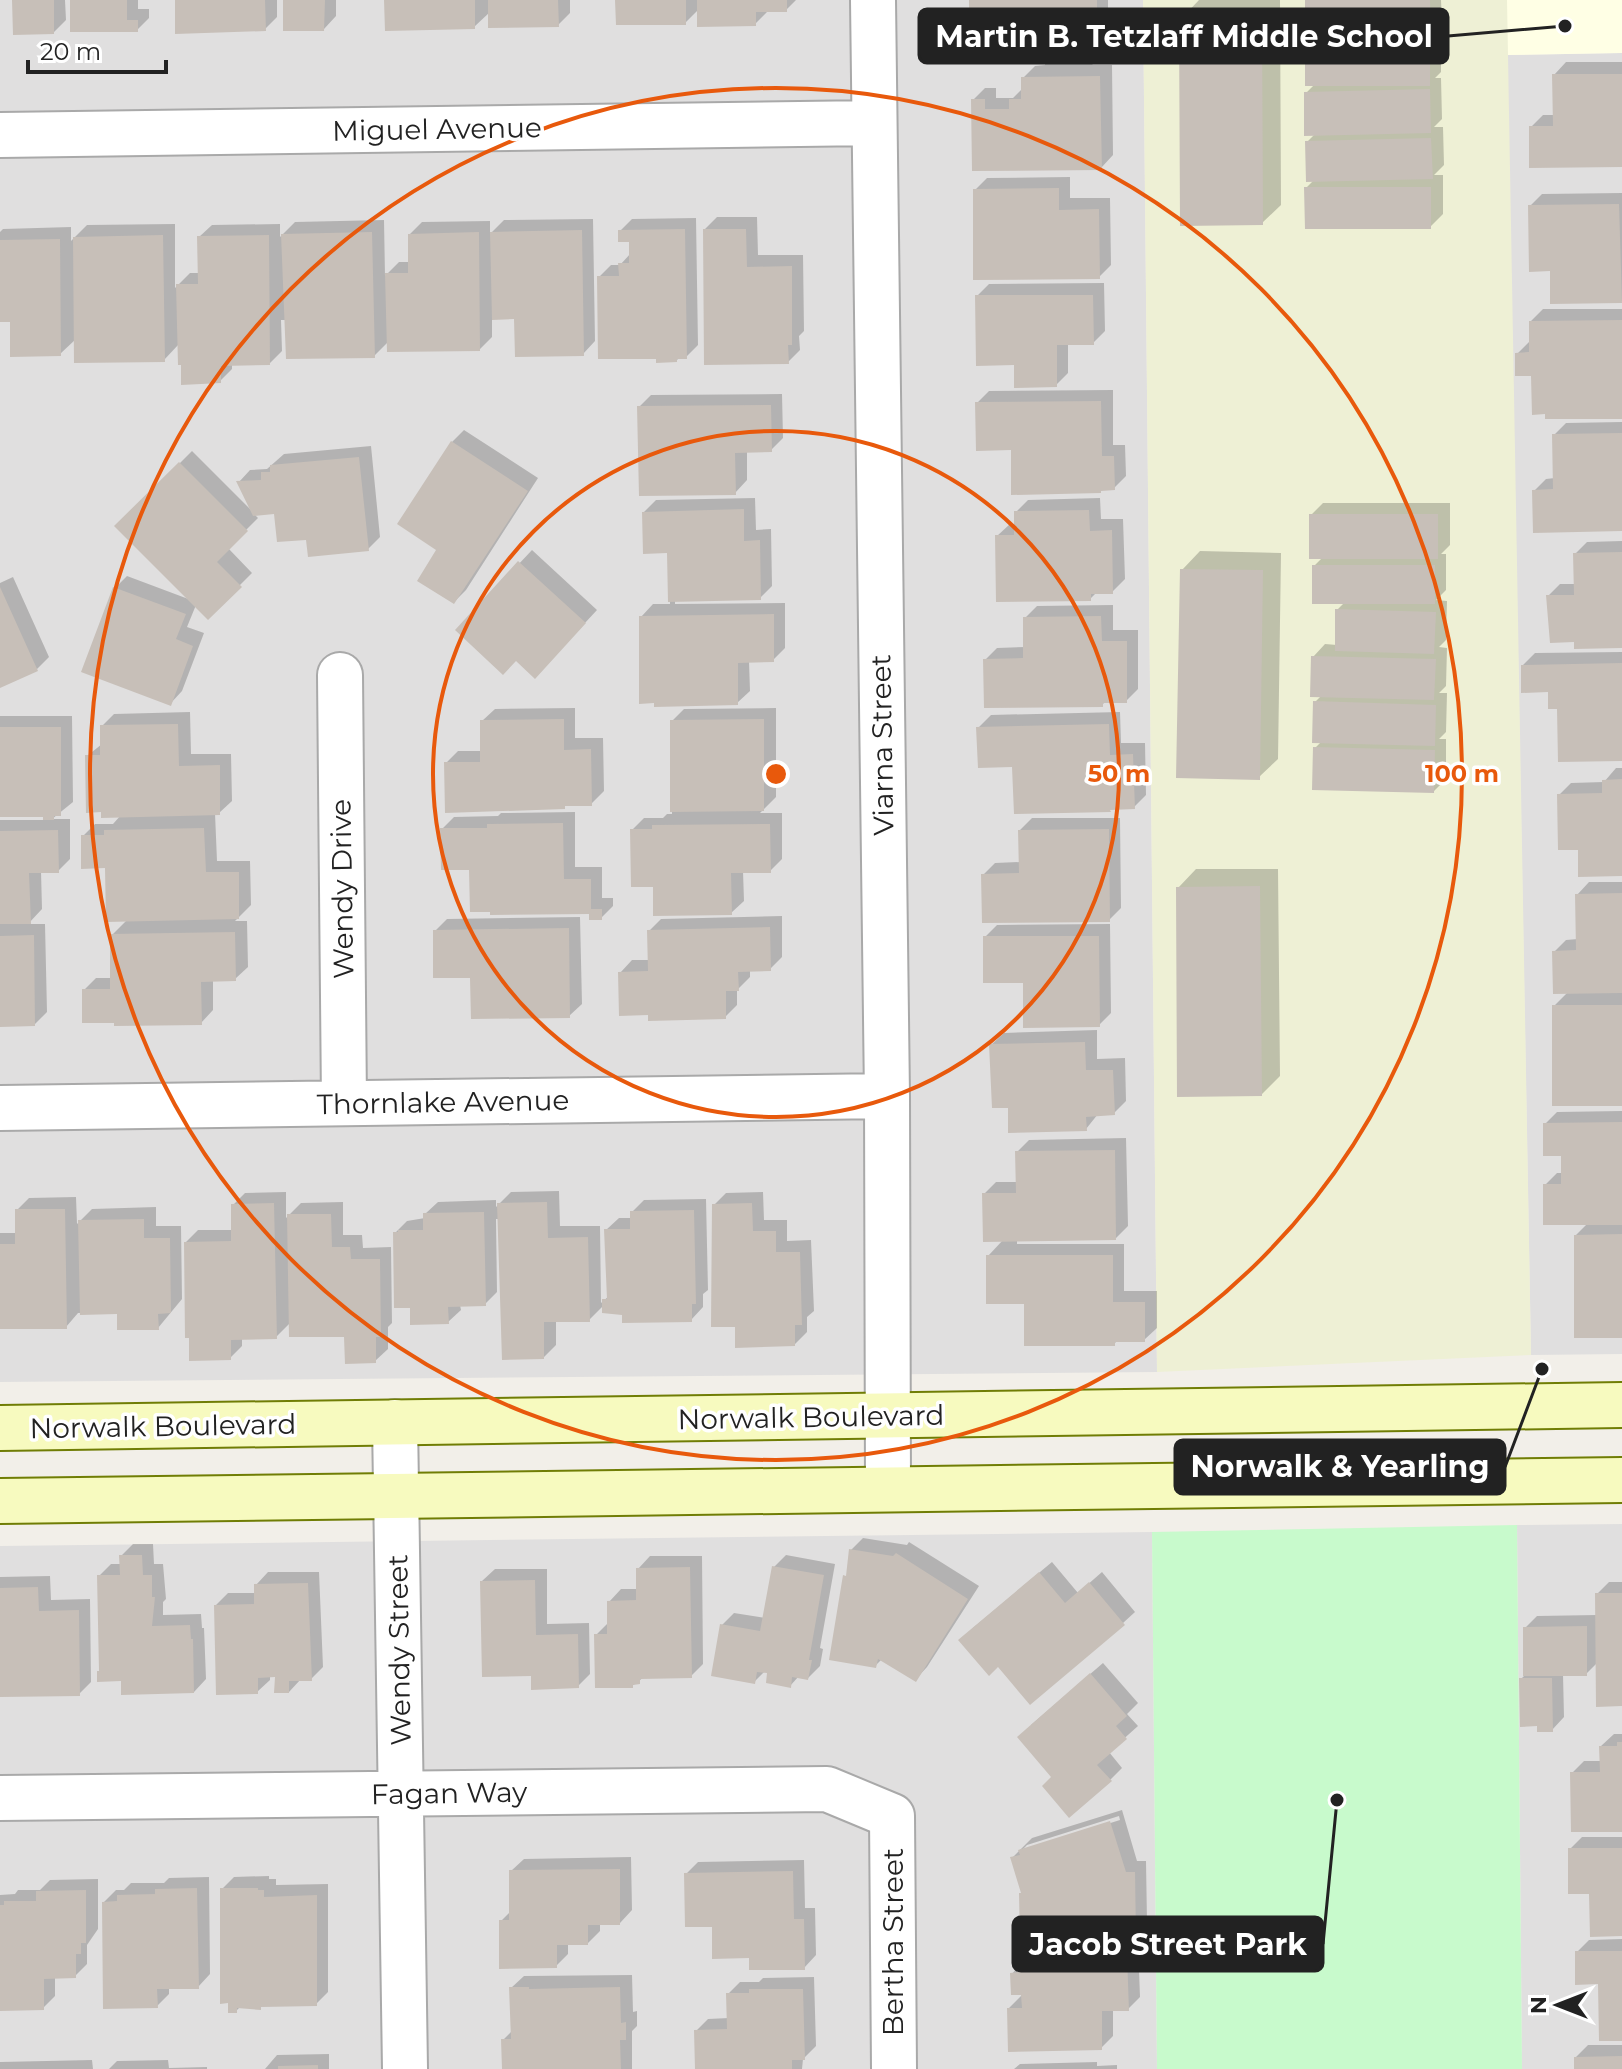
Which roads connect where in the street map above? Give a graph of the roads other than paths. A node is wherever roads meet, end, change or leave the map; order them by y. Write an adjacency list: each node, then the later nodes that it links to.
1 (873, 0): 2 (street, Viarna Street)
2 (874, 123): 3 (street, Miguel Avenue); 5 (street, Viarna Street)
3 (0, 135)
4 (340, 675): 6 (street, Wendy Drive)
5 (887, 1096): 6 (street, Thornlake Avenue); 9 (street, Viarna Street)
6 (344, 1103): 7 (street, Thornlake Avenue)
7 (0, 1108)
8 (1622, 1405): 9 (main road, Norwalk Boulevard)
9 (887, 1415): 10 (main road, Norwalk Boulevard); 13 (street, Viarna Street)
10 (395, 1422): 11 (main road, Norwalk Boulevard); 14 (street, Wendy Street)
11 (0, 1428)
12 (1622, 1480): 13 (main road)
13 (888, 1489): 14 (main road)
14 (396, 1495): 15 (main road); 16 (street, Wendy Street)
15 (0, 1501)
16 (402, 1794): 17 (street, Fagan Way); 18 (street, Fagan Way); 19 (street, Wendy Street)
17 (0, 1798)
18 (892, 1816): 20 (street, Bertha Street)
19 (405, 2069)
20 (894, 2069)

